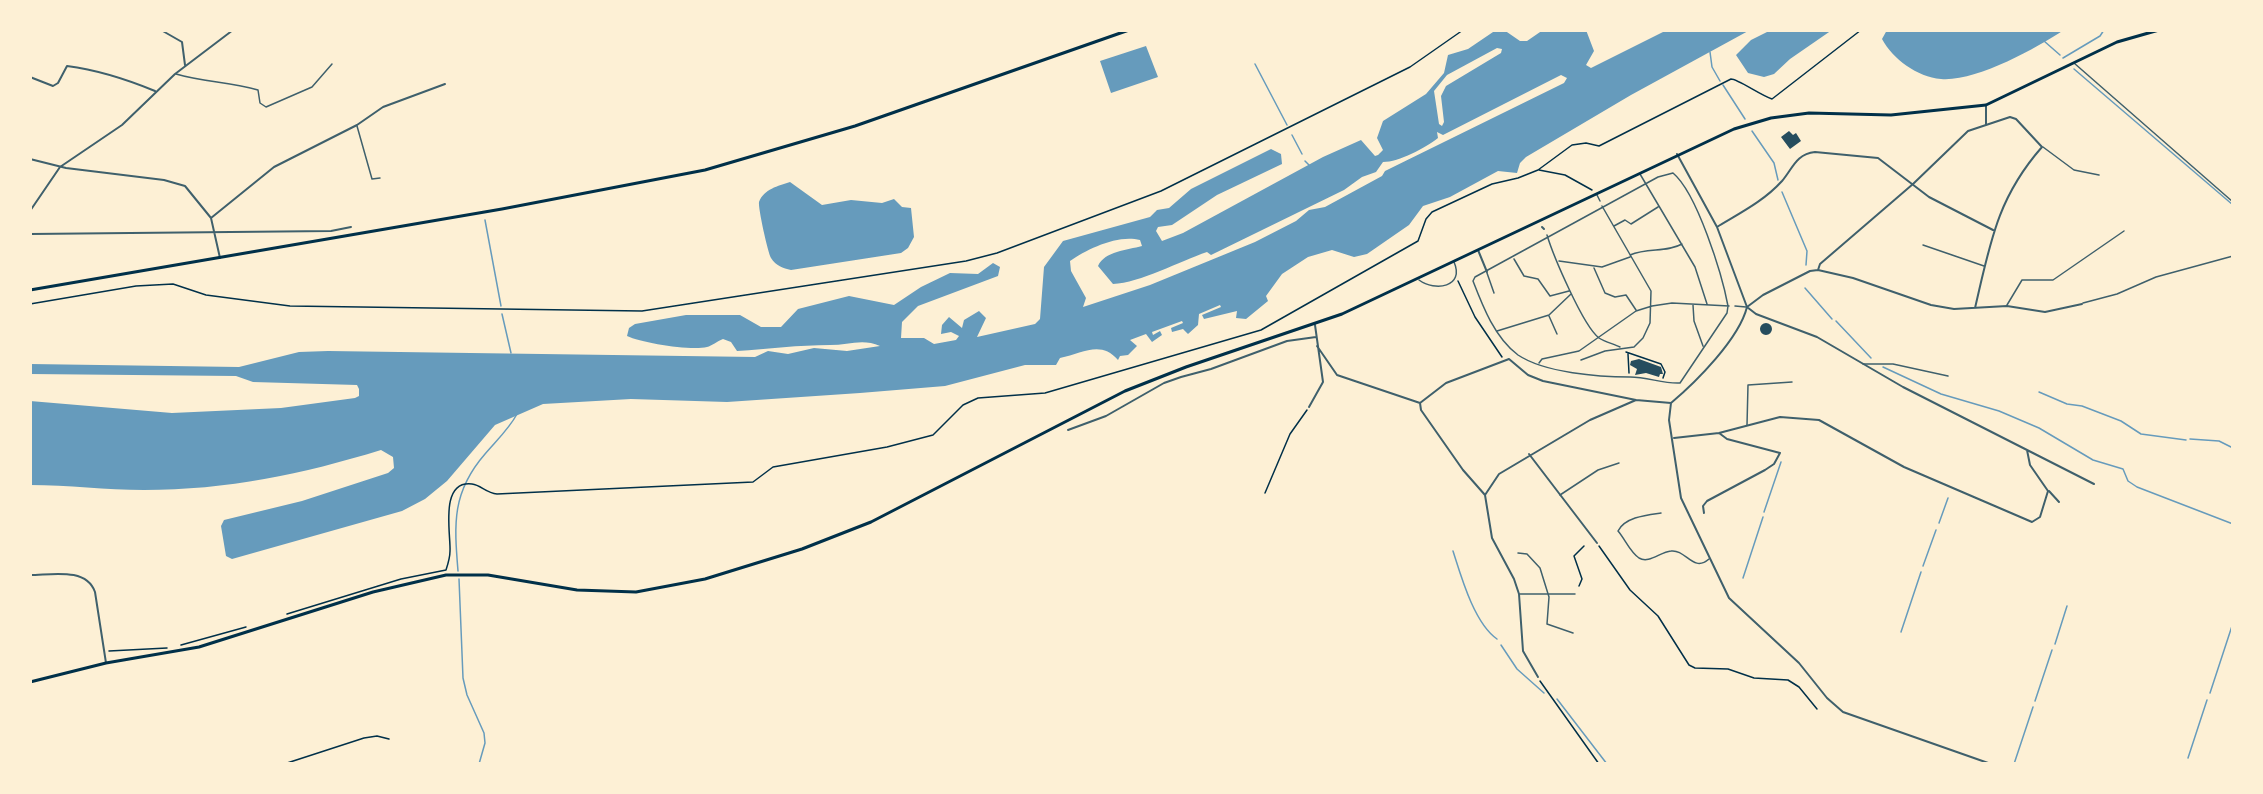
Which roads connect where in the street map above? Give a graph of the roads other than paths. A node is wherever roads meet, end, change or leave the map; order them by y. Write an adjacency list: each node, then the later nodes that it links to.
1 (161, 30): 7 (street)
2 (233, 30): 7 (street)
3 (1129, 30): 47 (main road)
4 (2159, 30): 5 (main road)
5 (2074, 63): 12 (main road); 26 (lane)
6 (332, 64): 8 (lane)
7 (185, 65): 8 (street)
8 (175, 74): 11 (street)
9 (30, 77): 11 (street)
10 (445, 84): 13 (street)
11 (155, 92): 18 (street)
12 (1986, 105): 14 (street); 16 (main road)
13 (357, 125): 21 (lane); 30 (street)
14 (1986, 125): 15 (street); 22 (street)
15 (2042, 147): 20 (lane); 36 (street)
16 (1677, 154): 19 (main road); 33 (street)
17 (31, 161): 18 (street)
18 (60, 167): 29 (street); 30 (street)
19 (1639, 173): 23 (lane); 24 (main road)
20 (2099, 175)
21 (380, 178)
22 (1913, 184): 33 (street); 36 (street); 53 (street)
23 (1646, 186): 27 (lane); 28 (lane); 63 (lane)
24 (1597, 194): 25 (lane); 31 (main road)
25 (1600, 201)
26 (2233, 202)
27 (1659, 206): 32 (lane); 42 (lane)
28 (1603, 207): 32 (lane); 41 (lane)
29 (30, 210)
30 (211, 218): 38 (street)
31 (1538, 222): 35 (lane); 44 (main road)
32 (1614, 226): 45 (lane)
33 (1717, 226): 66 (street)
34 (351, 227): 38 (street)
35 (1543, 228)
36 (1993, 230): 52 (street)
37 (2124, 231): 65 (lane)
38 (213, 232): 39 (street); 47 (street)
39 (30, 234)
40 (1547, 235): 41 (lane)
41 (1548, 239): 48 (lane); 49 (lane)
42 (1683, 244): 45 (lane); 60 (lane)
43 (1923, 245): 52 (lane)
44 (1478, 250): 50 (main road); 54 (street)
45 (1630, 256): 51 (lane); 62 (lane)
46 (2233, 256): 61 (lane)
47 (220, 258): 56 (main road)
48 (1513, 258): 54 (lane); 57 (lane)
49 (1559, 261): 51 (lane); 57 (lane)
50 (1454, 262): 55 (main road); 55 (lane)
51 (1593, 267): 68 (lane)
52 (1984, 267): 67 (street)
53 (1818, 270): 66 (street); 67 (street)
54 (1487, 272): 58 (lane); 71 (lane)
55 (1418, 280): 70 (main road)
56 (30, 290)
57 (1571, 292): 69 (lane); 74 (lane)
58 (1494, 293)
59 (1693, 304): 60 (lane); 62 (lane); 77 (lane)
60 (1707, 304): 63 (lane)
61 (2082, 304): 65 (street)
62 (1652, 306): 68 (lane); 76 (lane)
63 (1729, 306): 77 (lane)
64 (1735, 306): 66 (lane)
65 (2007, 306): 67 (street)
66 (1747, 307): 82 (street); 86 (street)
67 (1975, 308)
68 (1636, 311): 74 (lane)
69 (1549, 315): 71 (lane); 72 (lane)
70 (1316, 325): 73 (street); 113 (main road)
71 (1497, 331): 78 (lane)
72 (1557, 334)
73 (1316, 337): 75 (street); 92 (street)
74 (1599, 339): 76 (lane); 81 (lane)
75 (1317, 346): 88 (street); 90 (street)
76 (1621, 347): 80 (lane)
77 (1704, 347): 85 (lane)
78 (1518, 354): 79 (lane); 81 (lane)
79 (1509, 358): 87 (street); 88 (street)
80 (1581, 360)
81 (1539, 363): 85 (lane)
82 (1862, 364): 83 (lane); 95 (street)
83 (1948, 376)
84 (1792, 382): 91 (lane)
85 (1680, 383): 86 (lane)
86 (1688, 389): 89 (street)
87 (1636, 400): 89 (street); 96 (street)
88 (1420, 403): 100 (street)
89 (1671, 403): 94 (street)
90 (1309, 407)
91 (1747, 426): 93 (street); 99 (street)
92 (1068, 430)
93 (1719, 433): 94 (street); 104 (street)
94 (1674, 438): 107 (street)
95 (2026, 450): 98 (street); 99 (street)
96 (1529, 454): 100 (street); 101 (street)
97 (1619, 463): 101 (lane)
98 (2094, 484)
99 (2048, 490): 102 (street)
100 (1485, 495): 109 (street)
101 (1559, 495): 105 (street)
102 (2059, 502)
103 (1661, 513): 107 (lane)
104 (1704, 513)
105 (1597, 543)
106 (1518, 553): 111 (lane)
107 (1708, 559): 116 (street)
108 (30, 575): 113 (street)
109 (1519, 594): 111 (lane); 114 (street)
110 (1575, 594): 111 (lane)
111 (1548, 595): 112 (lane)
112 (1574, 633)
113 (106, 663): 115 (main road)
114 (1538, 677)
115 (30, 682)
116 (1991, 764)

